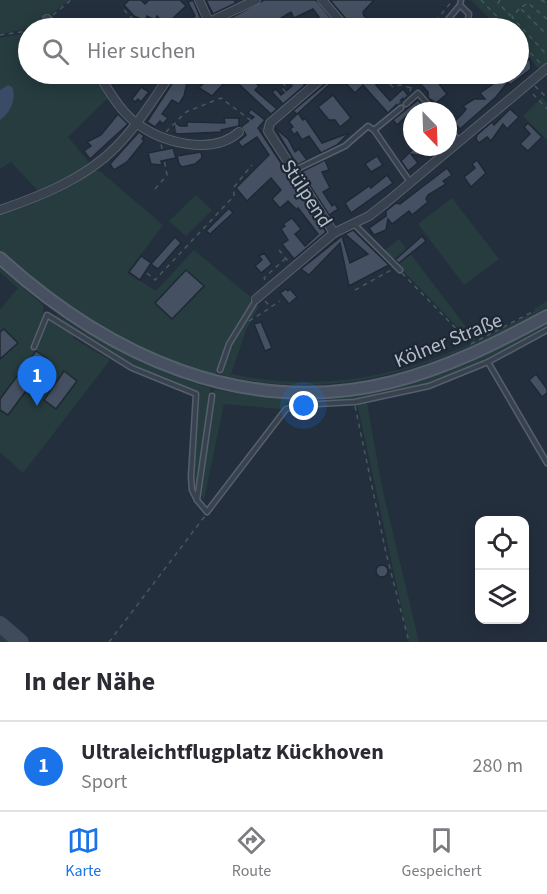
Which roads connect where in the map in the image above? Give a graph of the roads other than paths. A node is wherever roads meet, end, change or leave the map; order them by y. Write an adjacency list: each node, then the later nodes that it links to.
1 (199, 0): 5 (street)
2 (256, 0): 6 (street)
3 (322, 0): 7 (street)
4 (460, 2): 8 (lane); 9 (lane)
5 (205, 18)
6 (220, 18)
7 (337, 18)
8 (448, 18)
9 (468, 18)
10 (547, 68): 11 (street)
11 (529, 83)
12 (106, 84): 19 (street)
13 (164, 84): 19 (street)
14 (315, 84): 24 (street, Stülpend)
15 (528, 84): 23 (street)
16 (408, 102): 17 (lane)
17 (426, 102)
18 (401, 108): 20 (lane)
19 (136, 123): 21 (street); 26 (street)
20 (374, 130): 24 (lane); 25 (lane)
21 (239, 132)
22 (457, 139): 23 (lane)
23 (459, 141): 25 (street)
24 (293, 172): 28 (street, Stülpend)
25 (410, 182): 27 (street)
26 (0, 210)
27 (354, 224): 28 (street); 30 (lane)
28 (334, 232): 31 (street, Stülpend)
29 (0, 258): 32 (main road, Kölner Straße)
30 (398, 268)
31 (258, 298): 36 (lane, Stülpend)
32 (547, 315)
33 (547, 330): 35 (lane)
34 (33, 347): 39 (lane)
35 (488, 362): 38 (lane); 39 (lane)
36 (220, 370)
37 (212, 396): 39 (lane)
38 (547, 463)
39 (197, 500)

